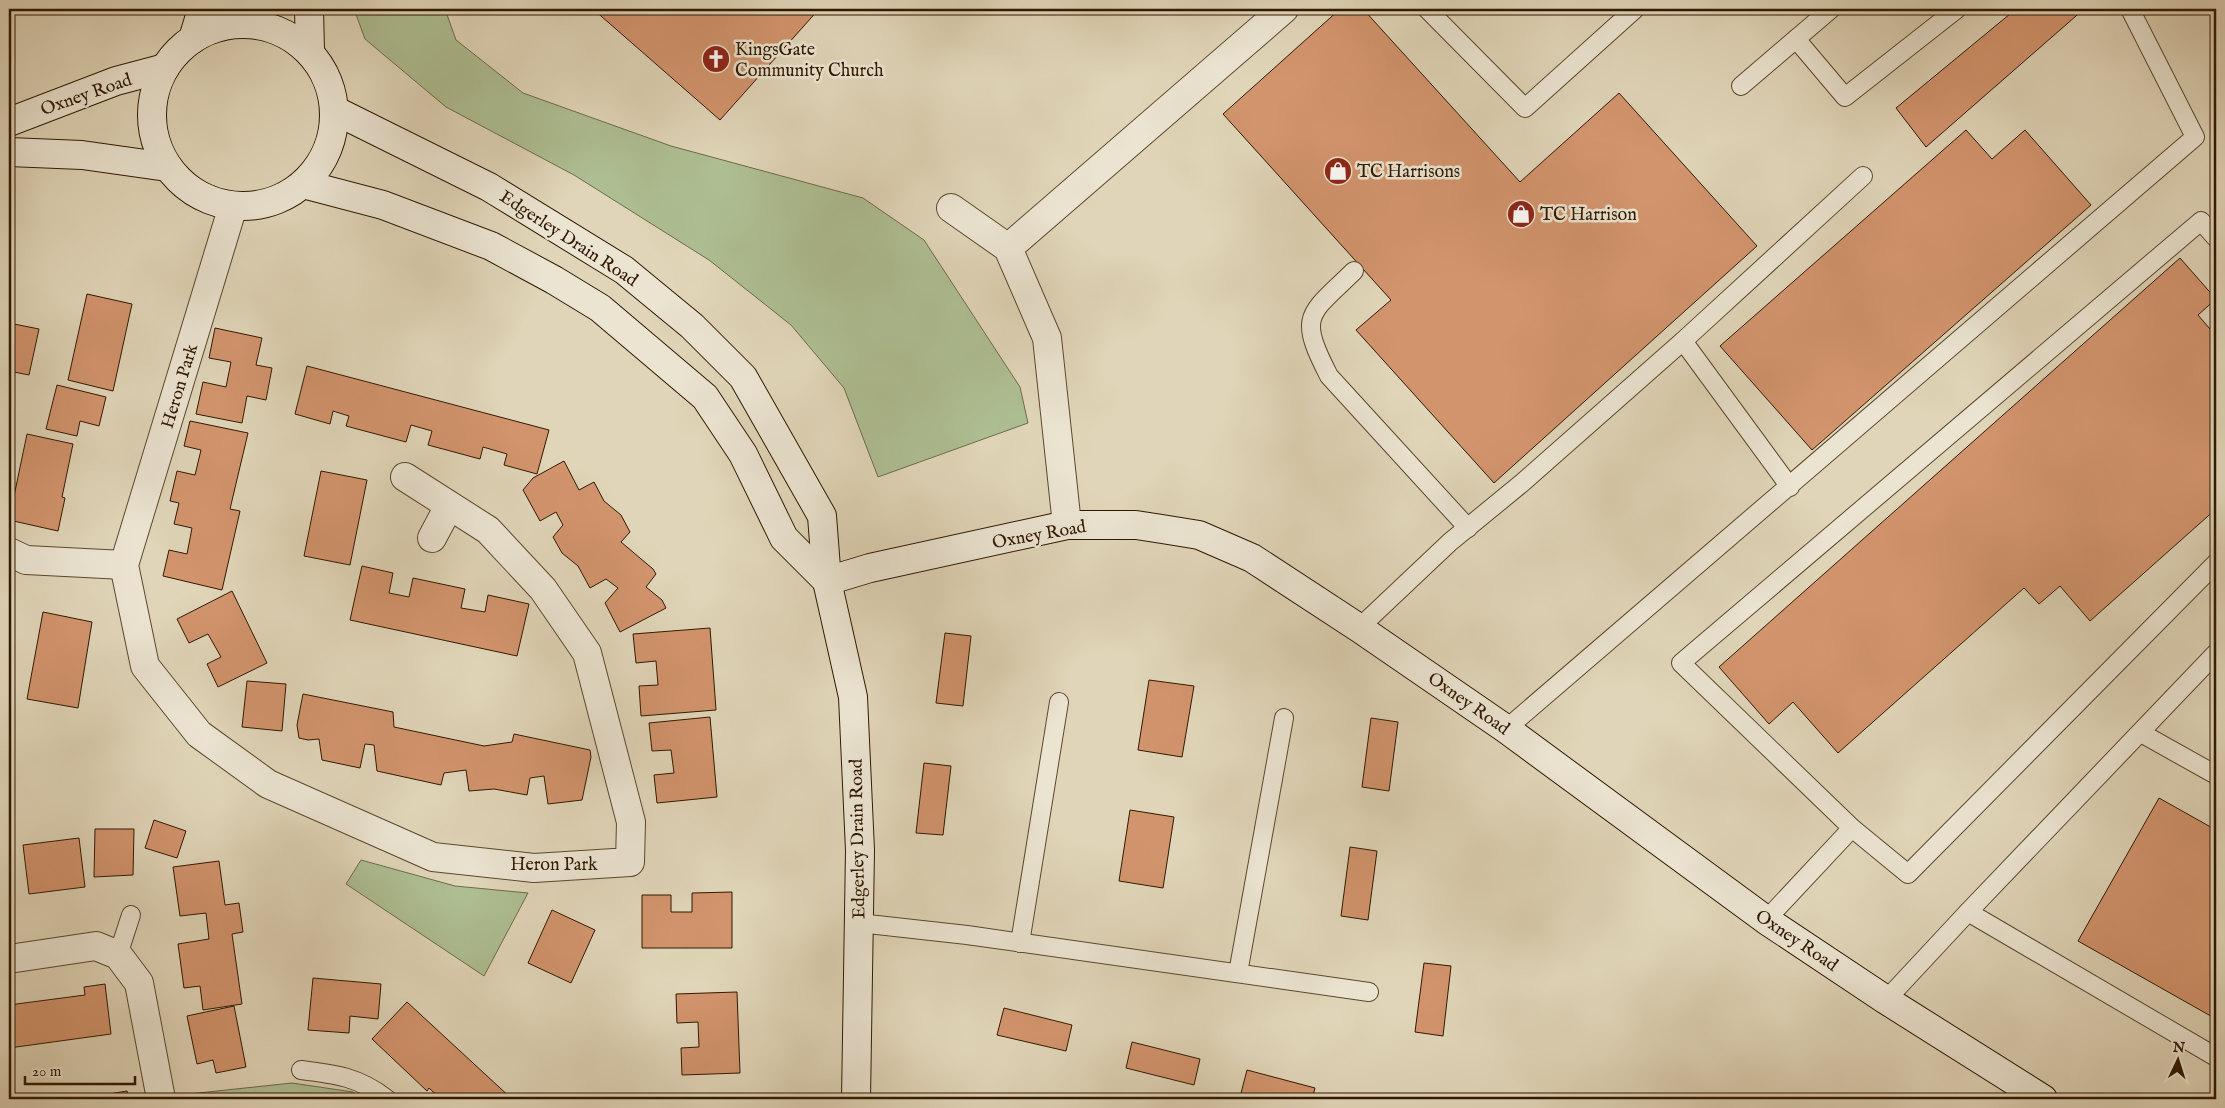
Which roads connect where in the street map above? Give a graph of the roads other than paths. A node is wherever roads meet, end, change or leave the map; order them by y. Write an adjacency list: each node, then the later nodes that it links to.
1 (202, 9): 9 (street)
2 (308, 9): 11 (street)
3 (1284, 9): 23 (street)
4 (1427, 9): 5 (lane)
5 (1635, 9)
6 (1832, 9): 10 (lane)
7 (1957, 9): 10 (lane)
8 (2130, 9): 27 (lane)
9 (193, 39): 11 (street); 12 (street)
10 (1796, 39): 13 (lane)
11 (310, 51): 14 (street)
12 (165, 68): 15 (street, Oxney Road); 17 (street)
13 (1741, 86)
14 (334, 110): 19 (street); 35 (street, Edgerley Drain Road)
15 (9, 122)
16 (9, 152): 17 (street)
17 (167, 167): 20 (street)
18 (1862, 176): 25 (lane)
19 (303, 184): 20 (street); 35 (street)
20 (233, 206): 34 (street, Heron Park)
21 (951, 208): 23 (street)
22 (2216, 238): 43 (lane)
23 (1008, 248): 29 (street)
24 (1354, 271): 30 (lane)
25 (1683, 341): 27 (lane); 30 (lane)
26 (405, 477): 28 (street, Heron Park)
27 (1790, 487): 40 (lane)
28 (449, 506): 31 (street); 34 (street, Heron Park)
29 (1067, 525): 35 (street, Oxney Road); 36 (street, Oxney Road)
30 (1468, 528): 36 (lane)
31 (432, 538)
32 (9, 552): 34 (street)
33 (2216, 563): 43 (lane)
34 (124, 565)
35 (828, 581): 47 (street, Edgerley Drain Road)
36 (1359, 628): 40 (street, Oxney Road)
37 (2216, 653): 41 (lane)
38 (1058, 702): 48 (lane)
39 (1284, 718): 51 (lane)
40 (1506, 729): 46 (street, Oxney Road)
41 (2141, 733): 42 (lane); 44 (lane)
42 (2216, 775)
43 (1852, 828): 46 (lane)
44 (1968, 912): 53 (lane); 54 (lane)
45 (131, 916): 49 (lane)
46 (1766, 920): 53 (street, Oxney Road)
47 (859, 923): 48 (lane); 58 (street, Edgerley Drain Road)
48 (1020, 943): 51 (lane)
49 (118, 955): 50 (street); 56 (street)
50 (9, 959)
51 (1238, 973): 52 (lane)
52 (1369, 992)
53 (1886, 1000): 59 (street, Oxney Road)
54 (2216, 1057)
55 (301, 1070): 57 (lane)
56 (161, 1099)
57 (387, 1099)
58 (856, 1099)
59 (2043, 1099)

